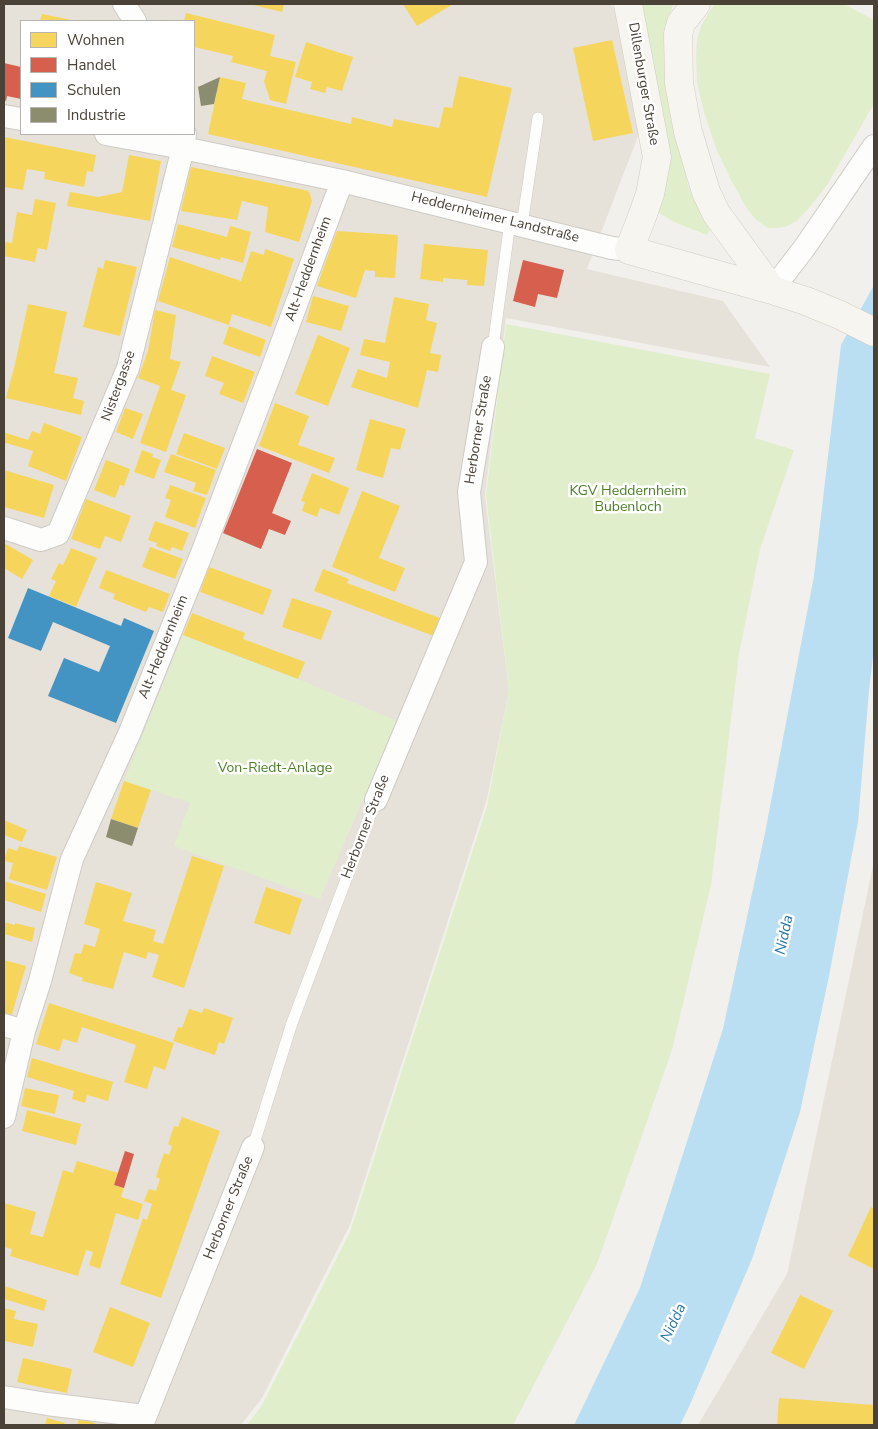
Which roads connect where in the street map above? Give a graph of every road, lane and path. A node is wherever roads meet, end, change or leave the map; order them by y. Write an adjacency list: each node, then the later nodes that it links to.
1 (124, 4): 4 (street)
2 (628, 4): 13 (street, Dillenburger Straße)
3 (688, 10): 14 (street)
4 (134, 20)
5 (4, 116): 7 (street)
6 (538, 118): 12 (lane, Herborner Straße)
7 (20, 119)
8 (117, 135): 9 (street, Heddernheimer Landstraße)
9 (184, 141): 11 (street, Heddernheimer Landstraße); 17 (street, Nistergasse)
10 (874, 146): 14 (street)
11 (342, 181): 12 (street, Heddernheimer Landstraße); 19 (street, Alt-Heddernheim)
12 (516, 224): 13 (street, Heddernheimer Landstraße); 16 (lane, Herborner Straße)
13 (629, 250): 14 (street, Heddernheimer Landstraße)
14 (772, 290): 15 (street, Heddernheimer Landstraße)
15 (874, 332)
16 (493, 347): 18 (street, Herborner Straße)
17 (4, 528)
18 (376, 800): 21 (lane, Herborner Straße)
19 (14, 1028): 20 (street, Alt-Heddernheim)
20 (4, 1118)
21 (253, 1147): 23 (street, Herborner Straße)
22 (4, 1397): 23 (street, Herborner Straße)
23 (144, 1421)

